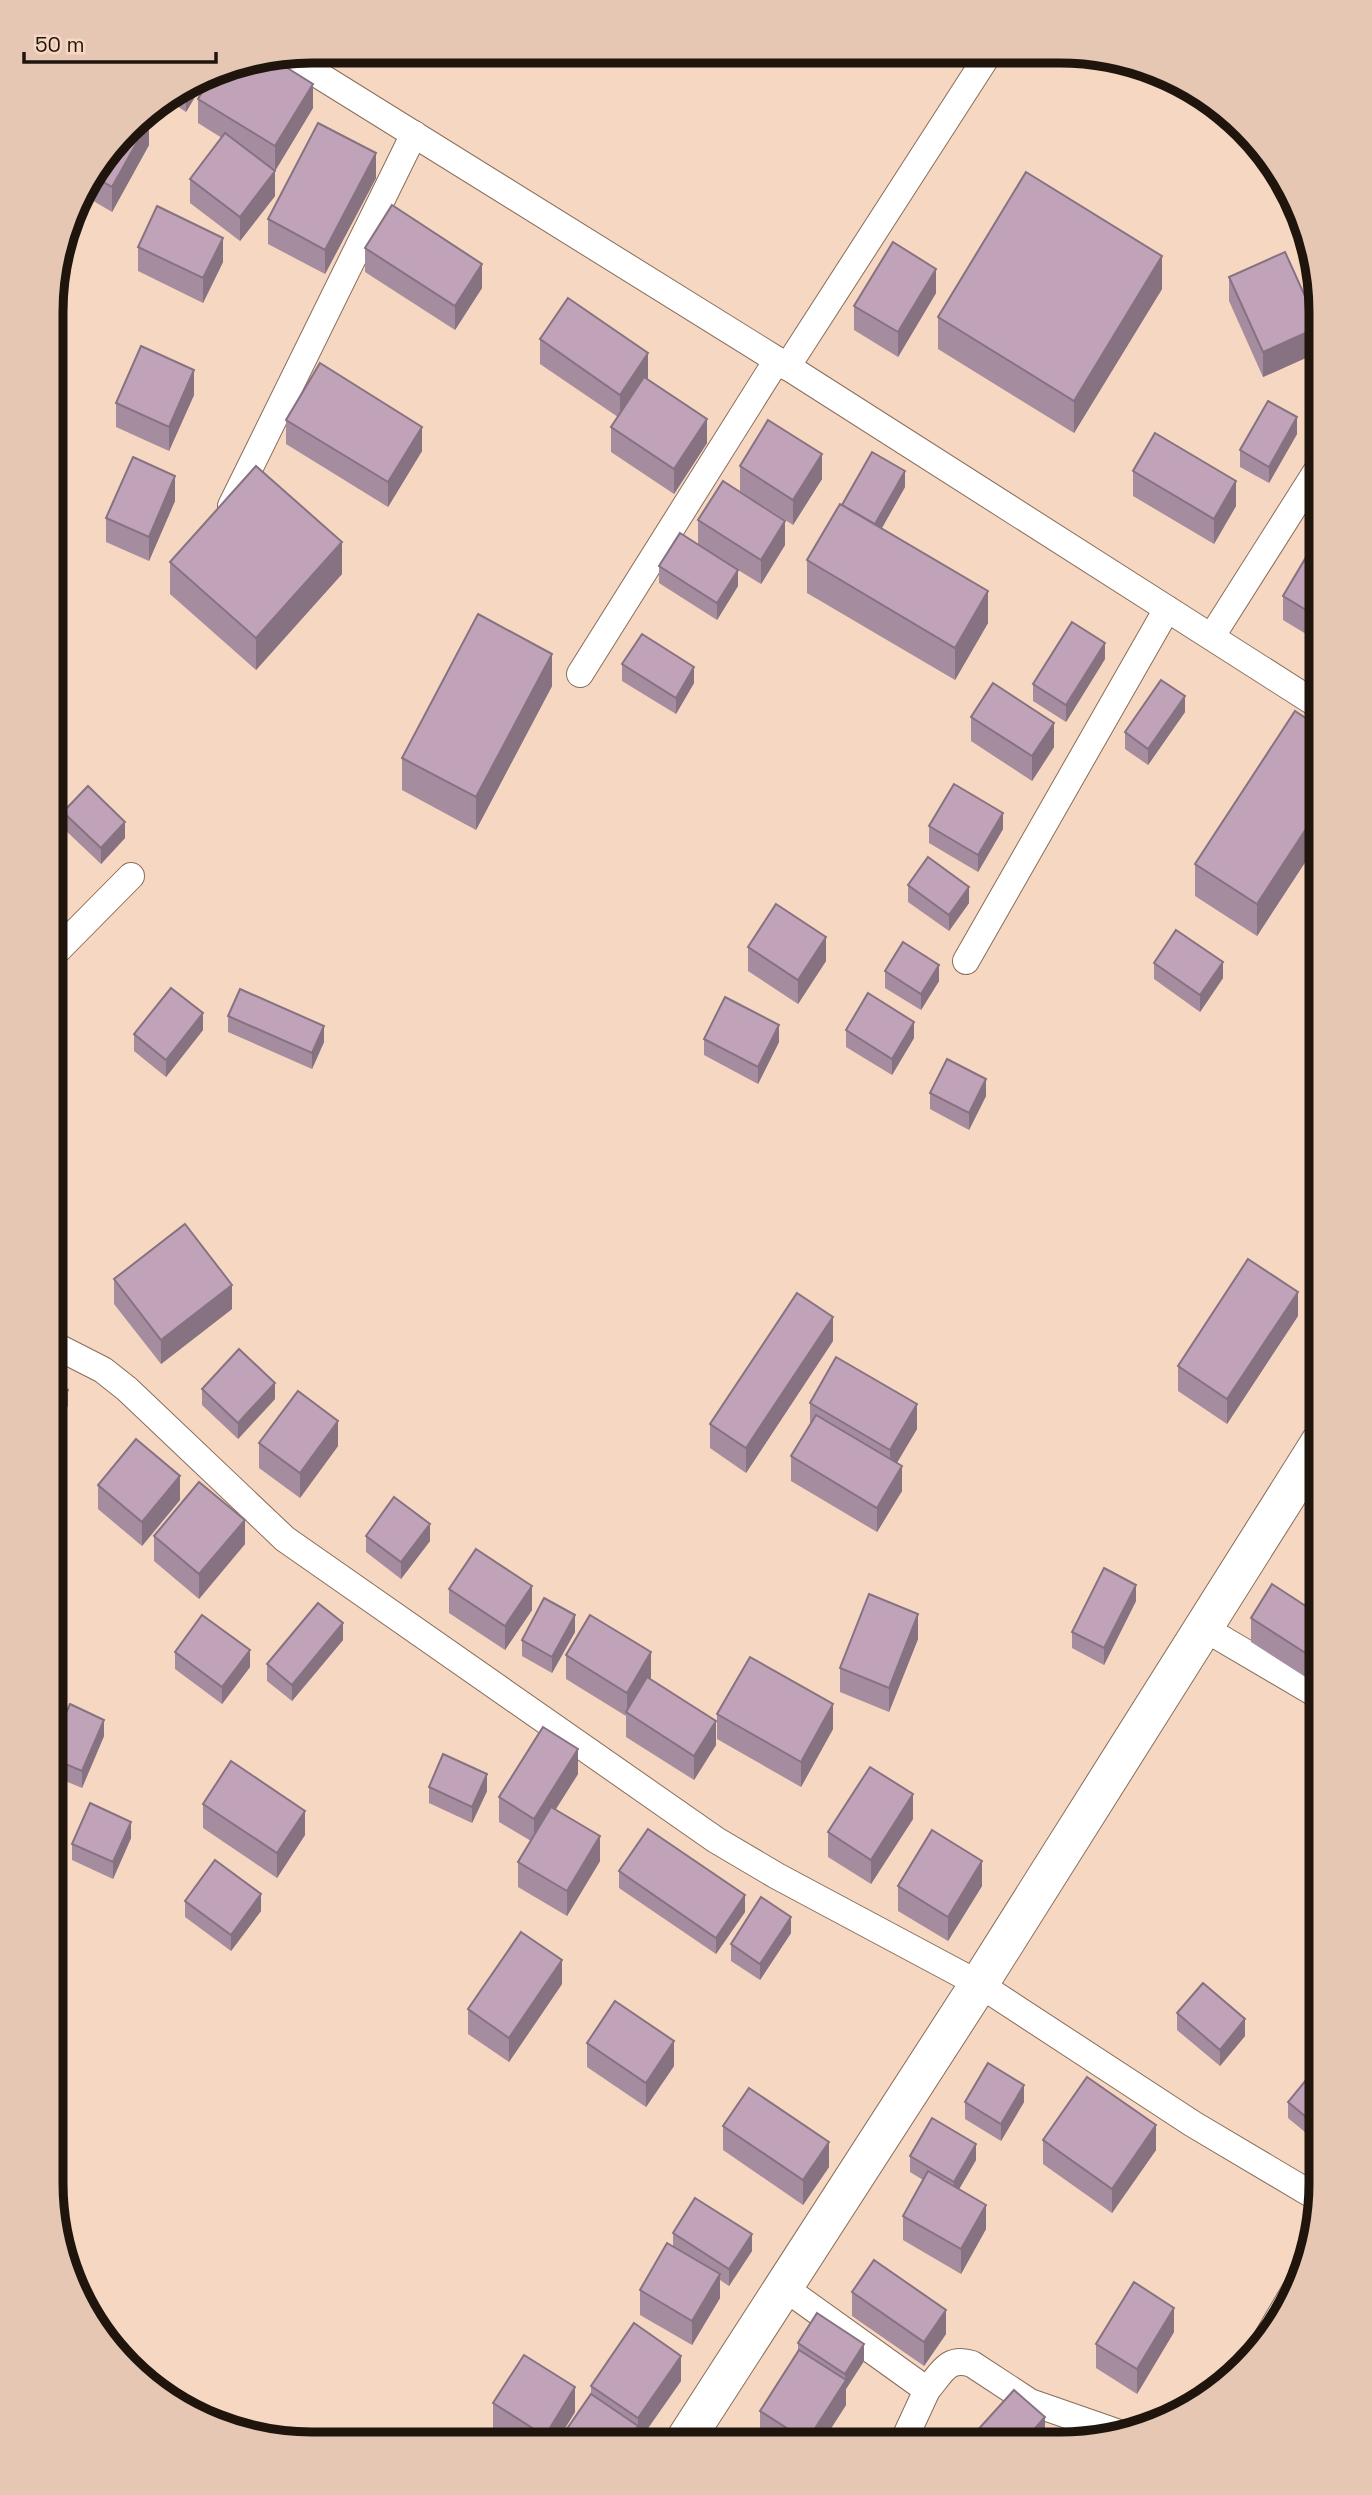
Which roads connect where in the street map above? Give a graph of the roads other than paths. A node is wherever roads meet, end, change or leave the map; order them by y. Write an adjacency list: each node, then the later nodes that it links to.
1 (983, 63): 4 (street)
2 (302, 64): 3 (street)
3 (414, 134): 4 (street); 6 (street)
4 (782, 363): 7 (street); 9 (street)
5 (1309, 483): 8 (street)
6 (231, 506)
7 (1167, 609): 8 (street); 13 (street)
8 (1212, 636): 10 (street)
9 (580, 674)
10 (1309, 698)
11 (131, 876): 12 (street)
12 (63, 945)
13 (966, 961)
14 (63, 1349): 18 (street)
15 (1309, 1460): 16 (highway)
16 (1202, 1627): 17 (street); 18 (highway)
17 (1309, 1690)
18 (979, 1984): 19 (street); 20 (highway)
19 (1308, 2192)
20 (782, 2286): 21 (street); 23 (highway)
21 (928, 2390): 22 (street); 24 (street)
22 (1104, 2428)
23 (690, 2432)
24 (908, 2432)

